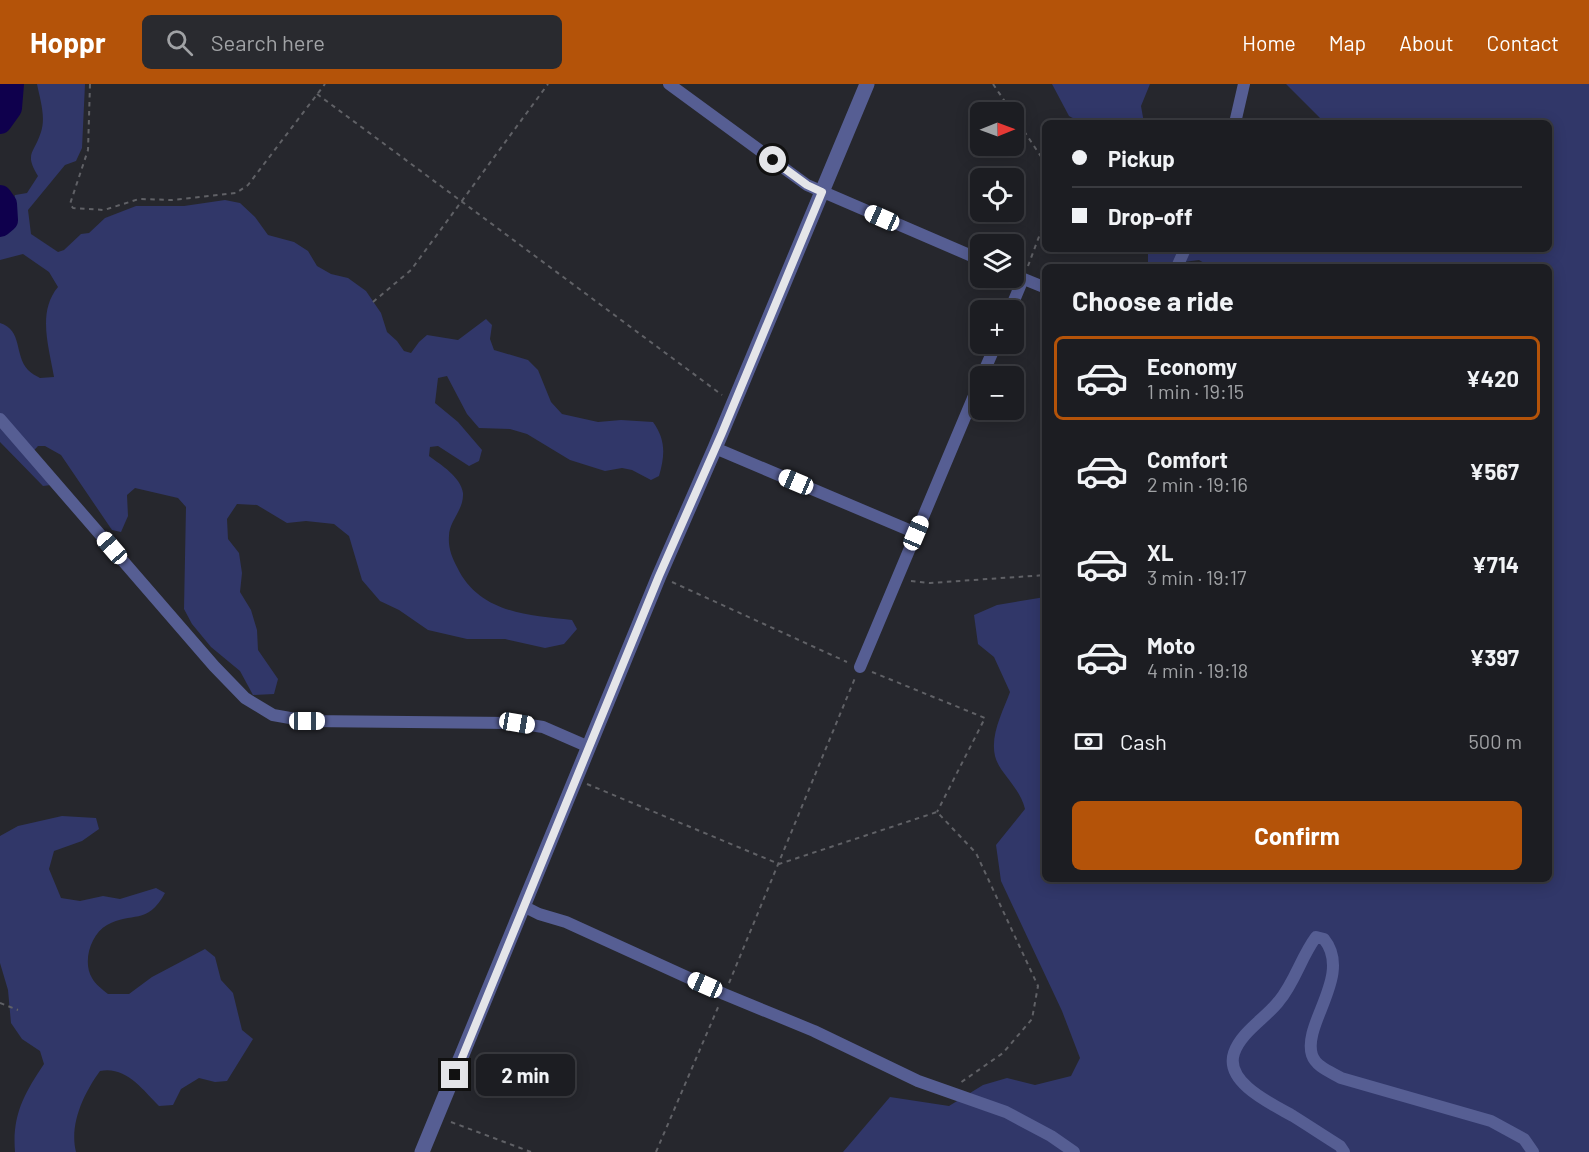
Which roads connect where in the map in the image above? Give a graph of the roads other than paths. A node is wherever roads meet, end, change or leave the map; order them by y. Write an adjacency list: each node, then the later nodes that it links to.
1 (669, 84): 5 (street)
2 (867, 84): 5 (street)
3 (1244, 84): 4 (street)
4 (1236, 120)
5 (822, 192): 6 (street); 11 (street)
6 (970, 256)
7 (1024, 279): 8 (street)
8 (1042, 286)
9 (970, 403): 12 (street)
10 (0, 419): 14 (street)
11 (715, 448): 12 (street); 14 (street)
12 (916, 533): 13 (street)
13 (860, 667)
14 (589, 747): 15 (street)
15 (525, 907): 16 (street); 17 (street)
16 (422, 1152)
17 (1074, 1152)
18 (1344, 1152): 19 (street)
19 (1533, 1152)

